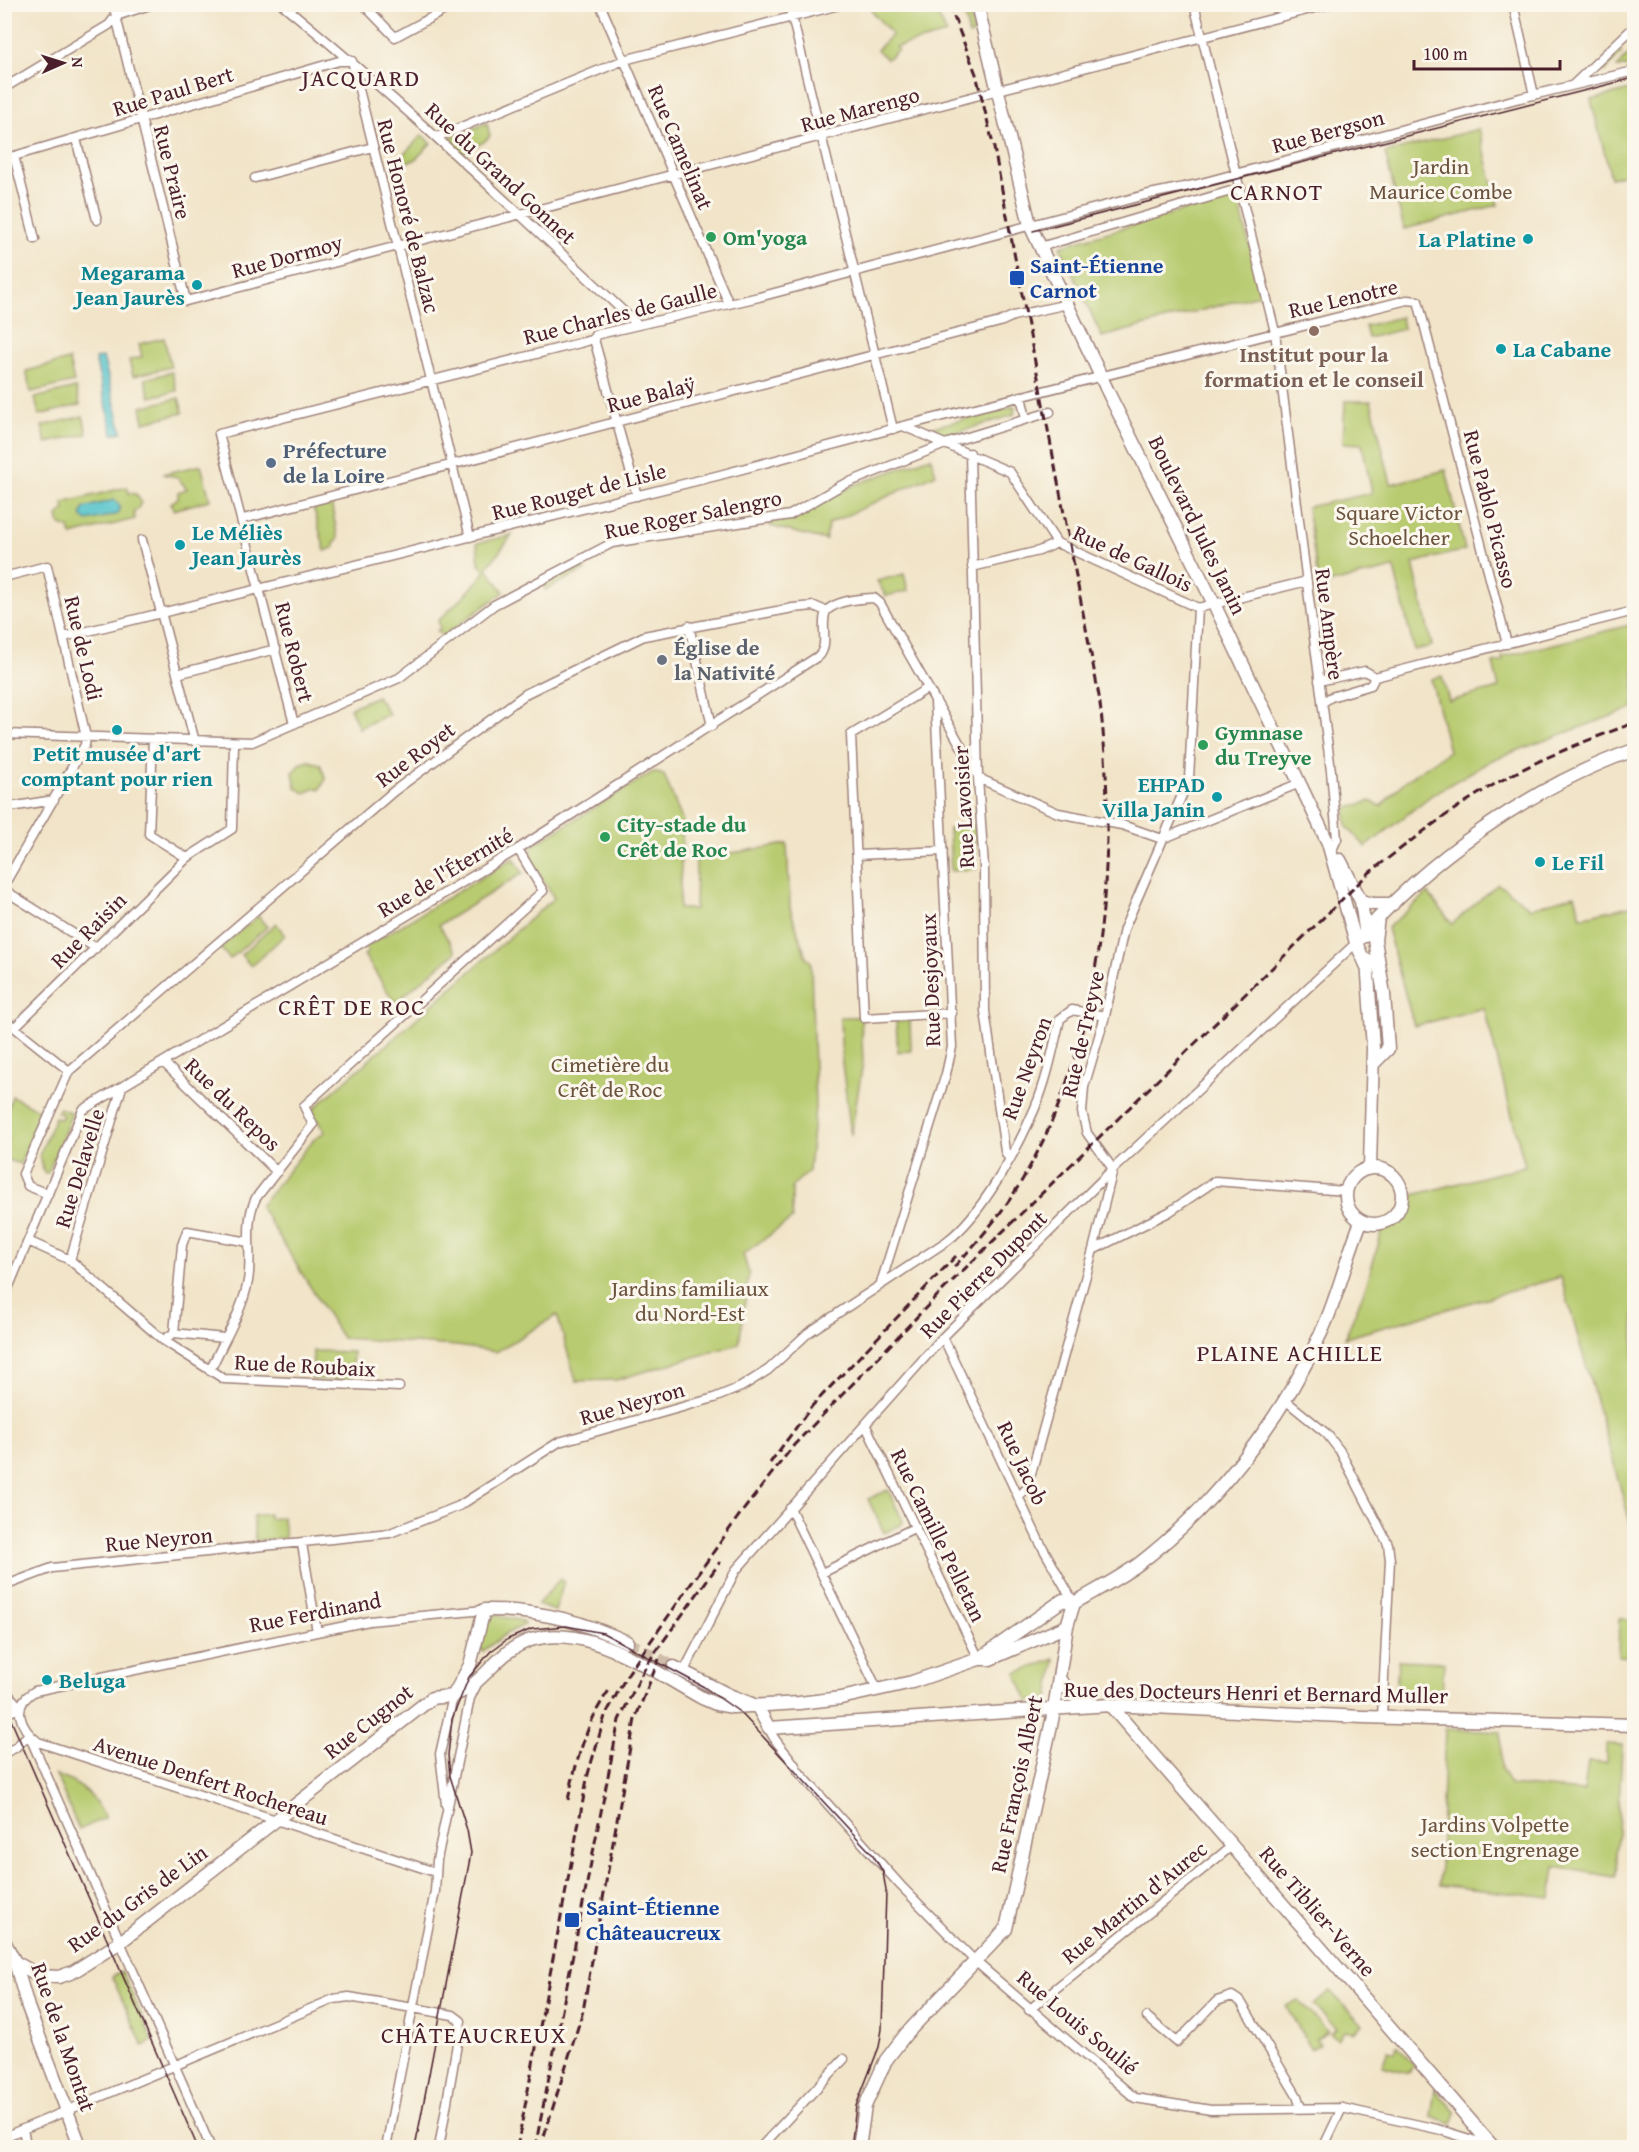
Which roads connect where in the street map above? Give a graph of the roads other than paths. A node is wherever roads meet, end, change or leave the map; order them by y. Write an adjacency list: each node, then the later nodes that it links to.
1 (113, 4): 13 (street, Rue Praire)
2 (153, 4): 13 (street)
3 (282, 4): 18 (street, Rue du Grand Gonnet)
4 (363, 4): 5 (street)
5 (456, 4)
6 (600, 4): 17 (street, Rue Camelinat)
7 (789, 4): 14 (street)
8 (843, 4): 14 (street)
9 (977, 4): 22 (main road, Boulevard Jules Janin)
10 (1194, 4): 16 (street, Rue Ampère)
11 (1330, 4): 16 (street, Rue Marengo)
12 (1513, 4): 23 (street)
13 (116, 16): 21 (street); 24 (street, Rue Praire)
14 (792, 18): 17 (street); 26 (street)
15 (1635, 27): 20 (street)
16 (1203, 38): 22 (street, Rue Marengo); 31 (street, Rue Ampère)
17 (624, 60): 25 (street); 32 (street, Rue Camelinat)
18 (352, 61): 24 (street, Rue Paul Bert); 25 (street, Rue du Grand Gonnet); 28 (street, Rue Honoré de Balzac)
19 (1635, 71): 20 (street, Rue Bergson)
20 (1572, 85): 23 (street, Rue Bergson)
21 (4, 88)
22 (997, 92): 26 (street, Rue Marengo); 37 (main road, Boulevard Jules Janin)
23 (1534, 95): 31 (street, Rue Bergson)
24 (141, 119): 27 (street, Rue Paul Bert); 42 (street, Rue Praire)
25 (437, 137): 35 (street, Rue du Grand Gonnet)
26 (821, 137): 32 (street, Rue Marengo); 41 (street)
27 (76, 139): 29 (street, Rue Paul Bert); 36 (street)
28 (373, 147): 33 (street); 39 (street, Rue Honoré de Balzac)
29 (14, 156): 30 (street, Rue Paul Bert); 38 (street)
30 (4, 159)
31 (1237, 174): 34 (street, Rue Ampère); 37 (street, Rue Bergson)
32 (674, 177): 35 (street, Rue Marengo); 44 (street, Rue Camelinat)
33 (255, 178)
34 (1240, 188): 40 (street); 47 (street, Rue Ampère)
35 (520, 215): 39 (street, Rue Marengo); 46 (street, Rue du Grand Gonnet)
36 (97, 220)
37 (1030, 225): 40 (main road, Boulevard Jules Janin); 41 (street, Rue Charles de Gaulle)
38 (35, 238)
39 (398, 245): 42 (street, Rue Dormoy); 51 (street, Rue Honoré de Balzac)
40 (1040, 247): 45 (main road, Boulevard Jules Janin)
41 (855, 276): 44 (street, Rue Charles de Gaulle); 49 (street)
42 (186, 301)
43 (1418, 301): 47 (street, Rue Lenotre); 78 (street, Rue Pablo Picasso)
44 (729, 304): 46 (street, Rue Charles de Gaulle)
45 (1068, 304): 49 (street, Rue Balaÿ); 50 (main road, Boulevard Jules Janin)
46 (637, 324): 48 (street, Rue Charles de Gaulle)
47 (1275, 332): 50 (street, Rue Lenotre); 69 (street, Rue Ampère)
48 (594, 339): 51 (street, Rue Charles de Gaulle); 55 (street)
49 (874, 355): 55 (street, Rue Balaÿ); 57 (street)
50 (1101, 376): 52 (street, Rue Rouget de Lisle); 71 (main road, Boulevard Jules Janin)
51 (431, 380): 58 (street, Rue Charles de Gaulle); 61 (street, Rue Honoré de Balzac)
52 (1020, 396): 54 (street); 56 (street, Rue Rouget de Lisle)
53 (1050, 412): 54 (street, Rue Roger Salengro)
54 (1026, 418): 59 (street, Rue Roger Salengro)
55 (617, 421): 61 (street, Rue Balaÿ); 62 (street)
56 (903, 426): 57 (street, Rue Rouget de Lisle); 59 (street, Rue de Gallois)
57 (893, 429): 62 (street, Rue Rouget de Lisle)
58 (219, 434): 63 (street, Rue Robert)
59 (948, 443): 60 (street, Rue de Gallois); 86 (street, Rue Roger Salengro)
60 (970, 453): 66 (street, Rue de Gallois); 67 (street, Rue Lavoisier)
61 (452, 465): 63 (street, Rue Balaÿ); 64 (street, Rue Honoré de Balzac)
62 (637, 496): 64 (street, Rue Rouget de Lisle)
63 (243, 519): 70 (street, Rue Robert)
64 (470, 537): 70 (street, Rue Rouget de Lisle)
65 (142, 540): 75 (street)
66 (1057, 543): 67 (street); 72 (street, Rue de Gallois)
67 (972, 567): 94 (street, Rue Lavoisier)
68 (4, 577): 77 (street, Rue de Lodi)
69 (1307, 581): 71 (street, Rue de Gallois); 82 (street, Rue Ampère)
70 (261, 588): 75 (street, Rue Rouget de Lisle); 79 (street, Rue Robert)
71 (1215, 606): 72 (street, Rue de Gallois); 95 (main road, Boulevard Jules Janin)
72 (1198, 608): 98 (street, Rue de Treyve)
73 (826, 611): 76 (street, Rue Royet); 83 (street, Rue Royet); 87 (street, Rue de l'Éternité)
74 (1635, 611): 78 (street)
75 (161, 613): 77 (street, Rue Rouget de Lisle); 80 (street)
76 (689, 626): 87 (street); 121 (street, Rue Royet)
77 (64, 638): 89 (street, Rue de Lodi)
78 (1507, 644): 81 (street)
79 (276, 649): 80 (street); 86 (street, Rue Robert)
80 (177, 674): 91 (street)
81 (1375, 677): 82 (street); 85 (street)
82 (1319, 681): 85 (street, Rue Ampère)
83 (927, 688): 84 (street); 102 (street)
84 (935, 701): 94 (street); 101 (street, Rue Desjoyaux)
85 (1322, 703): 99 (street, Rue Ampère)
86 (294, 724): 92 (street, Rue Roger Salengro)
87 (712, 726): 100 (street, Rue de l'Éternité)
88 (4, 734): 89 (street, Rue Roger Salengro)
89 (86, 737): 90 (street, Rue Roger Salengro); 96 (street)
90 (153, 740): 91 (street, Rue Roger Salengro); 103 (street)
91 (195, 742): 92 (street, Rue Roger Salengro)
92 (234, 743): 103 (street, Rue Raisin)
93 (1635, 750): 108 (main road)
94 (978, 778): 98 (street); 123 (street, Rue Lavoisier)
95 (1300, 783): 98 (street); 99 (main road, Boulevard Jules Janin)
96 (54, 801): 97 (street); 104 (street)
97 (4, 807)
98 (1162, 839): 116 (street, Rue de Treyve)
99 (1331, 846): 105 (main road, Boulevard Jules Janin); 107 (main road, Boulevard Jules Janin)
100 (518, 849): 119 (street, Rue de l'Éternité); 126 (street)
101 (943, 851): 102 (street); 115 (street, Rue Desjoyaux)
102 (857, 855): 115 (street)
103 (187, 858): 113 (street, Rue Raisin)
104 (4, 885)
105 (1343, 888): 110 (main road, Boulevard Jules Janin); 112 (main road, Boulevard Jules Janin)
106 (4, 890): 113 (street)
107 (1360, 901): 108 (main road); 110 (main road, Boulevard Jules Janin)
108 (1393, 904): 109 (main road)
109 (1378, 917): 110 (main road); 111 (main road); 120 (main road)
110 (1364, 918): 111 (main road, Boulevard Jules Janin)
111 (1365, 931): 112 (main road); 114 (main road, Boulevard Jules Janin)
112 (1356, 943): 114 (main road, Boulevard Jules Janin); 125 (street, Rue Pierre Dupont)
113 (96, 948): 118 (street, Rue Raisin)
114 (1367, 967): 120 (main road, Boulevard Jules Janin)
115 (951, 1013): 135 (street, Rue Desjoyaux)
116 (1105, 1016): 123 (street, Rue Neyron); 125 (street, Rue de Treyve)
117 (4, 1019): 118 (street)
118 (15, 1028): 121 (street)
119 (163, 1062): 122 (street, Rue de l'Éternité); 126 (street, Rue du Repos)
120 (1373, 1064): 124 (main road, Boulevard Jules Janin)
121 (69, 1071): 128 (street, Rue Royet)
122 (122, 1087): 128 (street, Rue de l'Éternité); 133 (street, Rue Delavelle)
123 (1008, 1157): 135 (street, Rue Neyron)
124 (1371, 1168): 127 (main road); 129 (main road)
125 (1113, 1169): 132 (street); 138 (street, Rue Pierre Dupont)
126 (277, 1172): 131 (street)
127 (1346, 1191): 129 (main road); 132 (street)
128 (48, 1194): 130 (street)
129 (1361, 1221): 143 (main road)
130 (28, 1241): 133 (street, Rue de Roubaix); 134 (street)
131 (249, 1242): 137 (street); 139 (street)
132 (1093, 1250): 145 (street)
133 (70, 1260): 140 (street, Rue de Roubaix)
134 (7, 1283): 136 (street)
135 (881, 1283): 148 (street, Rue Neyron)
136 (4, 1298)
137 (174, 1333): 139 (street); 140 (street)
138 (943, 1337): 144 (street, Rue Pierre Dupont); 145 (street, Rue Jacob)
139 (224, 1338): 141 (street)
140 (163, 1340): 141 (street, Rue de Roubaix)
141 (210, 1371): 142 (street, Rue de Roubaix)
142 (399, 1388)
143 (1285, 1400): 151 (main road); 169 (street)
144 (866, 1426): 146 (street, Rue Pierre Dupont); 147 (street, Rue Camille Pelletan)
145 (1019, 1496): 151 (street, Rue Jacob)
146 (790, 1508): 149 (street); 157 (street, Rue Pierre Dupont)
147 (916, 1527): 149 (street); 156 (street, Rue Camille Pelletan)
148 (302, 1544): 150 (street, Rue Neyron); 154 (street)
149 (822, 1573): 161 (street)
150 (4, 1586)
151 (1074, 1603): 153 (main road, Rue François Albert); 156 (main road)
152 (484, 1610): 154 (street, Rue Ferdinand); 155 (main road, Rue Ferdinand); 162 (main road)
153 (1067, 1626): 156 (main road); 158 (main road, Rue François Albert)
154 (317, 1632): 166 (street, Rue Ferdinand)
155 (627, 1642)
156 (979, 1659): 161 (main road)
157 (679, 1669): 164 (main road)
158 (1059, 1678): 165 (main road); 167 (main road, Rue François Albert)
159 (477, 1683): 162 (main road, Rue Cugnot); 164 (main road, Rue Cugnot); 174 (street)
160 (4, 1689): 166 (street)
161 (878, 1690): 164 (main road)
162 (453, 1696): 174 (street); 175 (main road, Rue Cugnot)
163 (1110, 1705): 165 (main road, Rue des Docteurs Henri et Bernard Muller); 169 (main road, Rue des Docteurs Henri et Bernard Muller); 176 (main road, Rue Tiblier-Verne)
164 (757, 1706): 171 (main road, Rue Louis Soulié)
165 (1096, 1706): 167 (main road, Rue des Docteurs Henri et Bernard Muller)
166 (20, 1708): 168 (street); 172 (street)
167 (1055, 1708): 171 (main road, Rue des Docteurs Henri et Bernard Muller); 181 (main road, Rue François Albert)
168 (4, 1714)
169 (1382, 1717): 170 (main road, Rue des Docteurs Henri et Bernard Muller)
170 (1635, 1725)
171 (769, 1728): 181 (street, Rue Louis Soulié)
172 (28, 1734): 173 (street); 175 (street, Avenue Denfert Rochereau); 179 (street)
173 (4, 1753)
174 (447, 1813): 177 (street)
175 (275, 1821): 177 (street, Avenue Denfert Rochereau); 179 (main road, Rue du Gris de Lin)
176 (1233, 1845): 183 (street, Rue Martin d'Aurec); 192 (main road, Rue Tiblier-Verne)
177 (435, 1872): 182 (street)
178 (4, 1941): 180 (main road, Rue de la Montat)
179 (119, 1943): 180 (main road, Rue du Gris de Lin); 186 (street)
180 (10, 1961): 189 (main road, Rue de la Montat)
181 (976, 1962): 183 (street, Rue Louis Soulié); 199 (main road, Rue François Albert)
182 (412, 2007): 186 (street); 196 (street); 197 (street)
183 (1029, 2010): 187 (street, Rue Louis Soulié)
184 (1147, 2017): 187 (street)
185 (844, 2059): 198 (street)
186 (175, 2067): 189 (street); 195 (street)
187 (1301, 2108): 188 (street, Rue Louis Soulié)
188 (1342, 2108): 192 (street, Rue Louis Soulié); 200 (street)
189 (67, 2112): 190 (street); 194 (main road, Rue de la Montat)
190 (23, 2130): 191 (street); 193 (street)
191 (4, 2137)
192 (1493, 2147)
193 (27, 2148)
194 (81, 2148)
195 (211, 2148)
196 (386, 2148)
197 (438, 2148)
198 (760, 2148)
199 (859, 2148)
200 (1323, 2148)

